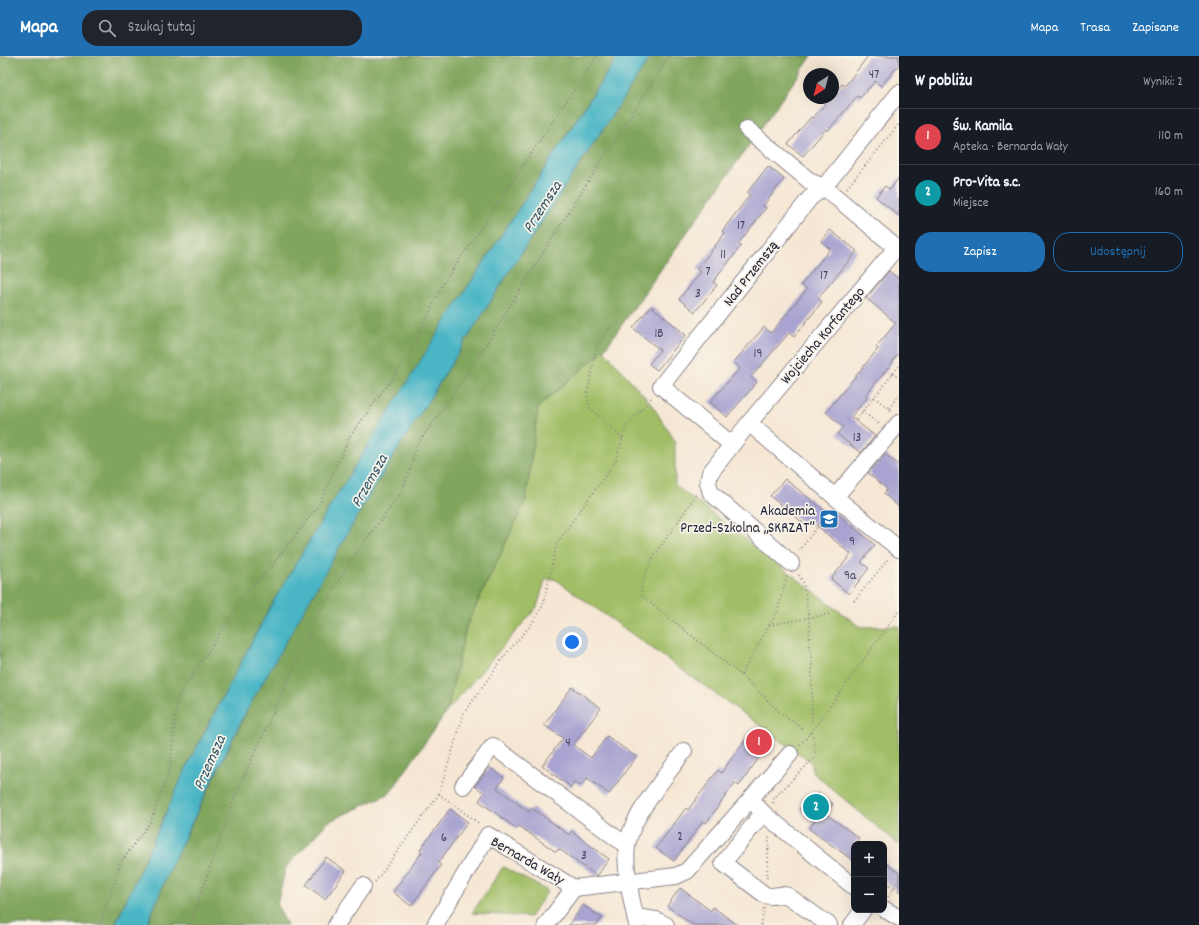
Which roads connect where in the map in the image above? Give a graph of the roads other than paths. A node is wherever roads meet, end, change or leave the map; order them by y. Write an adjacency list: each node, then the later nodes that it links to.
1 (899, 93): 3 (street, Nad Przemszą)
2 (747, 129): 3 (street)
3 (824, 187): 4 (street); 7 (street, Nad Przemszą)
4 (897, 249): 5 (street, Wojciecha Korfantego)
5 (749, 423): 7 (street, Wojciecha Korfantego); 8 (street)
6 (894, 423): 8 (street)
7 (731, 444): 10 (street, Wojciecha Korfantego)
8 (837, 499): 9 (street)
9 (898, 548)
10 (791, 563)
11 (795, 749): 14 (street, Bernarda Wały)
12 (684, 751): 16 (street)
13 (463, 786): 16 (street)
14 (751, 800): 15 (street); 17 (street, Bernarda Wały)
15 (766, 816): 18 (street); 29 (street)
16 (627, 846): 17 (street)
17 (629, 881): 20 (street, Bernarda Wały); 24 (street)
18 (851, 885)
19 (363, 886): 25 (street)
20 (574, 888): 26 (street, Bernarda Wały); 27 (street, Bernarda Wały)
21 (887, 904): 23 (street)
22 (861, 913): 30 (street)
23 (899, 918)
24 (636, 921): 28 (street)
25 (336, 925)
26 (435, 925)
27 (546, 925)
28 (666, 925)
29 (829, 925)
30 (852, 925)

